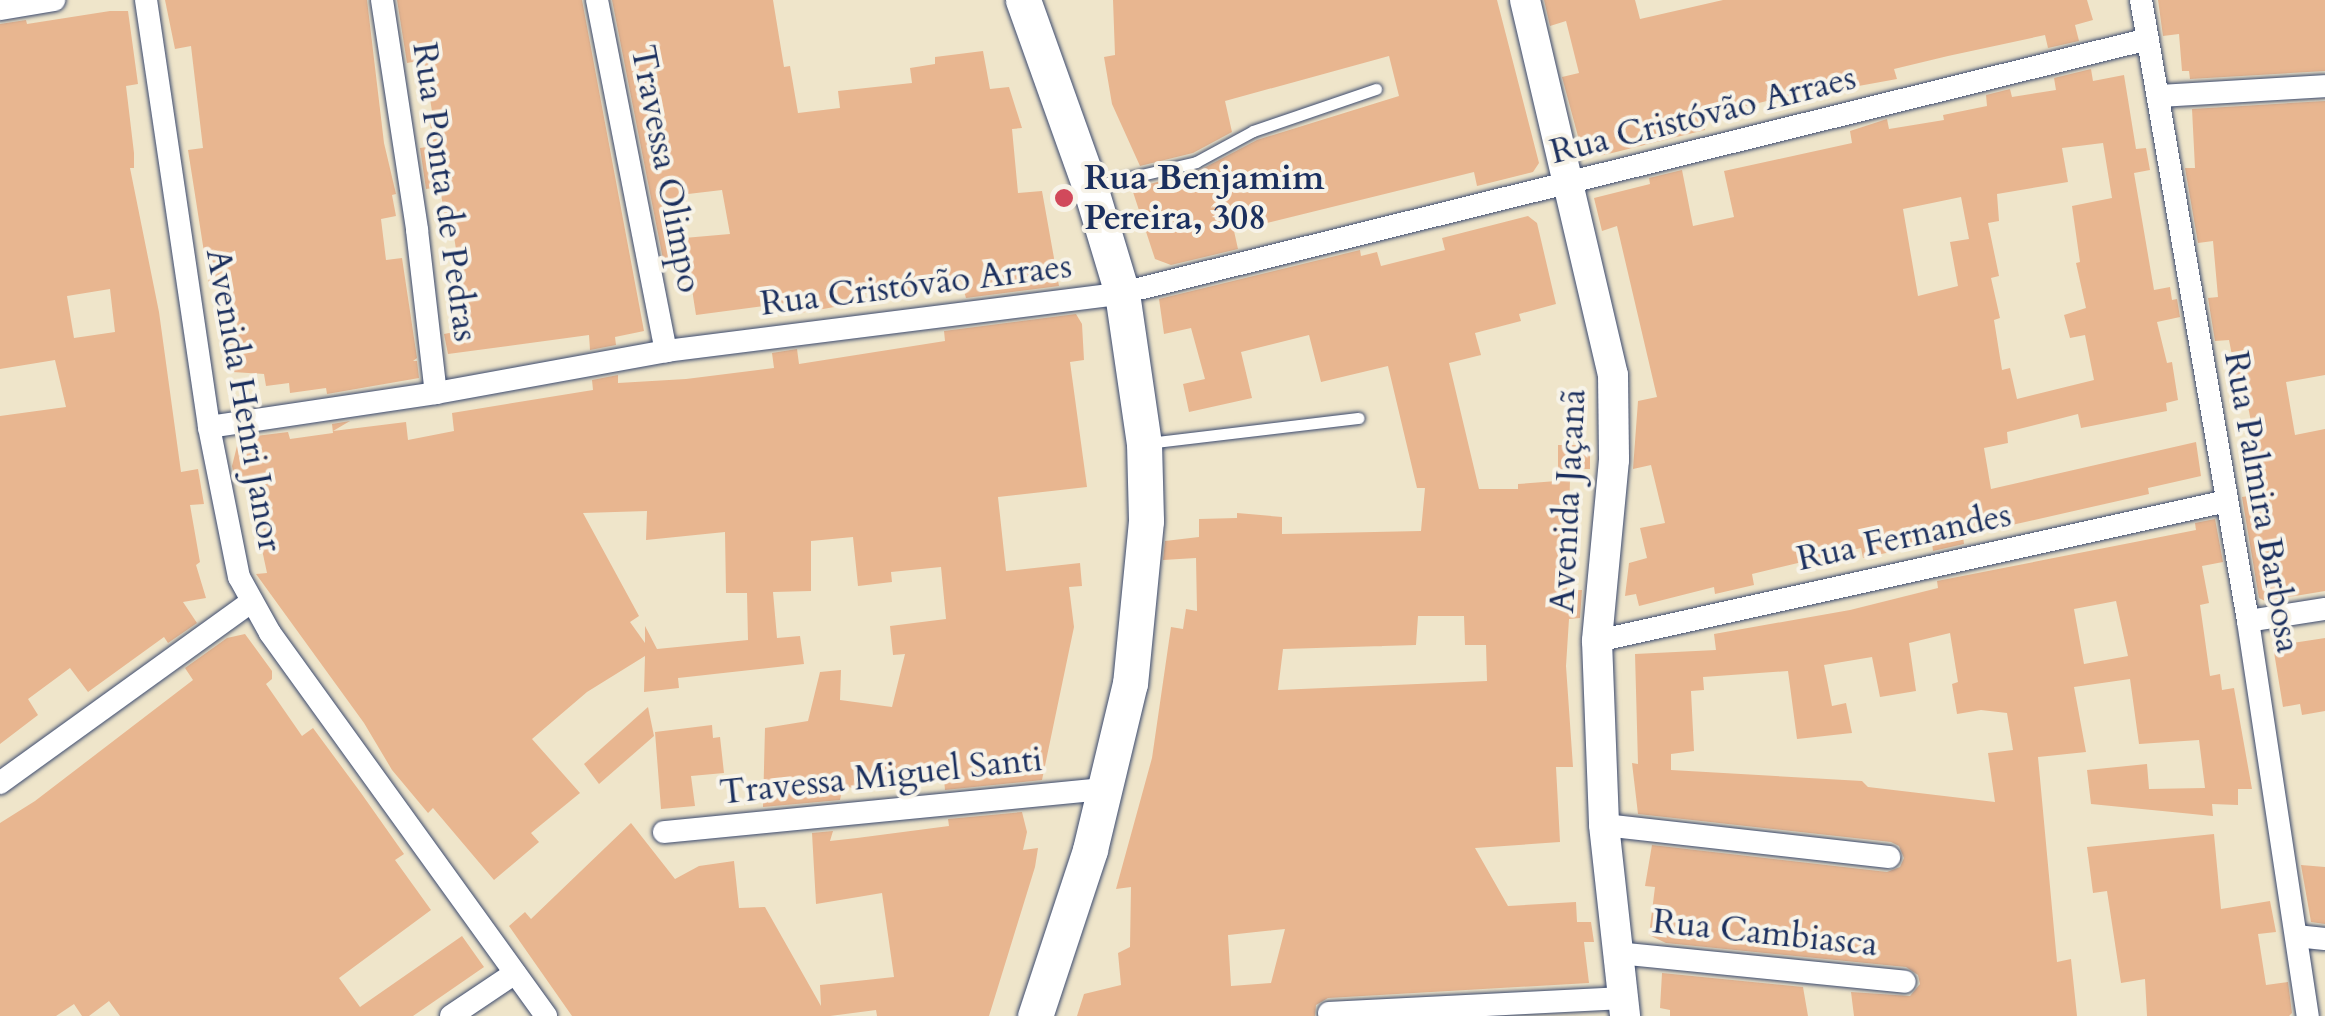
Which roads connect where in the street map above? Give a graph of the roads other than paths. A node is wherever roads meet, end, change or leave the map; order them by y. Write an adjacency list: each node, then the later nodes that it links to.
1 (54, 0): 8 (street)
2 (146, 0): 19 (street, Avenida Henri Janor)
3 (382, 0): 17 (street, Rua Ponta de Pedras)
4 (598, 0): 16 (street, Travessa Olimpo)
5 (1022, 0): 14 (main road)
6 (1525, 0): 13 (street, Avenida Jaçanã)
7 (2141, 0): 9 (street, Rua Palmira Barbosa)
8 (0, 9)
9 (2148, 39): 12 (street, Rua Palmira Barbosa); 13 (street, Rua Cristóvão Arraes)
10 (2325, 86): 12 (street)
11 (1376, 89): 14 (lane)
12 (2158, 96): 21 (street, Rua Palmira Barbosa)
13 (1570, 184): 15 (street, Rua Cristóvão Arraes); 25 (street, Avenida Jaçanã)
14 (1090, 188): 15 (main road)
15 (1122, 293): 16 (street, Rua Cristóvão Arraes); 20 (main road)
16 (666, 351): 17 (street, Rua Cristóvão Arraes)
17 (436, 393): 19 (street, Rua Cristóvão Arraes)
18 (1359, 418): 20 (lane)
19 (209, 427): 22 (street, Avenida Henri Janor)
20 (1144, 444): 27 (main road)
21 (2227, 501): 24 (street, Rua Palmira Barbosa); 25 (street, Rua Fernandes)
22 (250, 603): 26 (street); 34 (street, Avenida Henri Janor)
23 (2325, 609): 24 (street)
24 (2248, 621): 31 (street, Rua Palmira Barbosa)
25 (1596, 640): 28 (street, Avenida Jaçanã)
26 (0, 783)
27 (1106, 788): 29 (street, Travessa Miguel Santi); 40 (main road)
28 (1604, 825): 30 (street); 33 (street, Avenida Jaçanã)
29 (664, 832)
30 (1888, 857)
31 (2296, 936): 32 (street); 41 (street, Rua Palmira Barbosa)
32 (2325, 939)
33 (1617, 953): 35 (street, Rua Cambiasca); 36 (street, Avenida Jaçanã)
34 (515, 972): 38 (street); 39 (street, Avenida Henri Janor)
35 (1905, 982)
36 (1624, 1007): 37 (street)
37 (1328, 1013)
38 (450, 1016)
39 (546, 1016)
40 (1035, 1016)
41 (2308, 1016)

